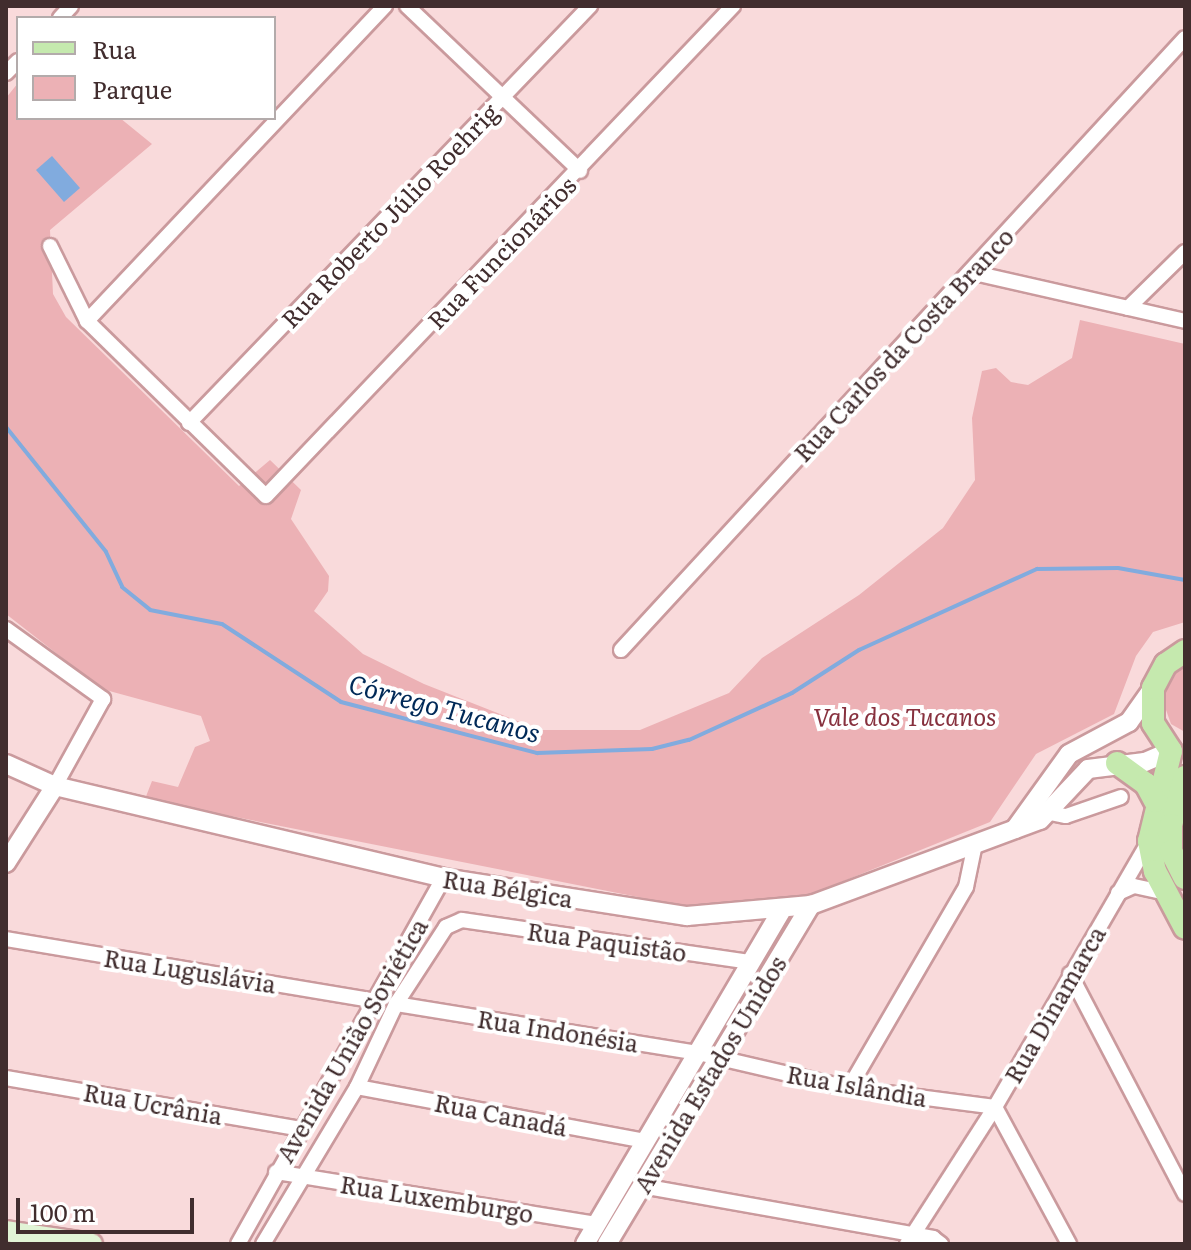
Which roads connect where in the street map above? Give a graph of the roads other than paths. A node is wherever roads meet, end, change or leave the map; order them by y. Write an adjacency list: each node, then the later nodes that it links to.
1 (385, 6): 12 (street)
2 (407, 6): 6 (street)
3 (590, 6): 6 (street, Rua Roberto Júlio Roehrig)
4 (733, 6): 7 (street, Rua Funcionários)
5 (1185, 38): 10 (street, Rua Carlos da Costa Branco)
6 (503, 97): 7 (street); 14 (street, Rua Roberto Júlio Roehrig)
7 (580, 171): 14 (street, Rua Funcionários)
8 (50, 246): 12 (street)
9 (1185, 252): 11 (street)
10 (970, 272): 11 (street); 16 (street, Rua Carlos da Costa Branco)
11 (1128, 308): 13 (street)
12 (87, 321): 14 (street)
13 (1185, 321)
14 (189, 423)
15 (6, 629): 23 (street)
16 (621, 650)
17 (1185, 651): 18 (main road)
18 (1153, 688): 19 (main road); 27 (street)
19 (1178, 753): 20 (street, Rua Bélgica); 25 (main road, Rua Dinamarca)
20 (1117, 763): 25 (main road); 26 (street, Rua Bélgica)
21 (6, 764): 23 (street, Rua Bélgica)
22 (1185, 777): 32 (main road)
23 (55, 786): 30 (street); 31 (street, Rua Bélgica)
24 (1121, 797): 26 (street)
25 (1155, 801): 28 (main road, Rua Dinamarca)
26 (1050, 813): 27 (street, Rua Bélgica)
27 (1010, 834): 29 (street, Rua Bélgica)
28 (1149, 841): 33 (street, Rua Dinamarca); 34 (main road)
29 (975, 844): 35 (street, Rua Bélgica); 48 (street)
30 (6, 863)
31 (443, 878): 36 (street, Rua Bélgica); 42 (street, Avenida União Soviética)
32 (1185, 878)
33 (1118, 893): 34 (street); 41 (street, Rua Dinamarca)
34 (1167, 893): 38 (main road)
35 (811, 905): 36 (street, Rua Bélgica); 45 (street, Avenida Estados Unidos)
36 (782, 909): 40 (street, Avenida Estados Unidos)
37 (462, 920): 40 (street, Rua Paquistão); 43 (street, Avenida União Soviética)
38 (1185, 928)
39 (6, 939): 42 (street, Rua Luguslávia)
40 (751, 962): 44 (street, Avenida Estados Unidos)
41 (1070, 974): 49 (street, Rua Dinamarca); 55 (street)
42 (375, 1001): 50 (street, Avenida União Soviética)
43 (396, 1004): 44 (street, Rua Indonésia); 47 (street, Avenida União Soviética)
44 (698, 1053): 45 (street, Rua Indonésia); 51 (street, Avenida Estados Unidos)
45 (719, 1058): 48 (street, Rua Islândia); 54 (street, Avenida Estados Unidos)
46 (6, 1078): 50 (street, Rua Ucrânia)
47 (357, 1087): 51 (street, Rua Canadá); 53 (street, Avenida União Soviética)
48 (849, 1088): 49 (street, Rua Islândia)
49 (995, 1107): 58 (street, Rua Dinamarca); 65 (street)
50 (301, 1129): 52 (street, Avenida União Soviética)
51 (646, 1141): 56 (street, Avenida Estados Unidos)
52 (276, 1172): 53 (street, Rua Luxemburgo); 60 (street, Avenida União Soviética)
53 (302, 1176): 56 (street, Rua Luxemburgo); 61 (street, Avenida União Soviética)
54 (642, 1186): 58 (street); 63 (street, Avenida Estados Unidos)
55 (1185, 1194)
56 (597, 1224): 62 (street, Avenida Estados Unidos)
57 (13, 1236): 59 (main road)
58 (910, 1239): 64 (street)
59 (92, 1244)
60 (238, 1244)
61 (263, 1244)
62 (585, 1244)
63 (607, 1244)
64 (941, 1244)
65 (1069, 1244)

